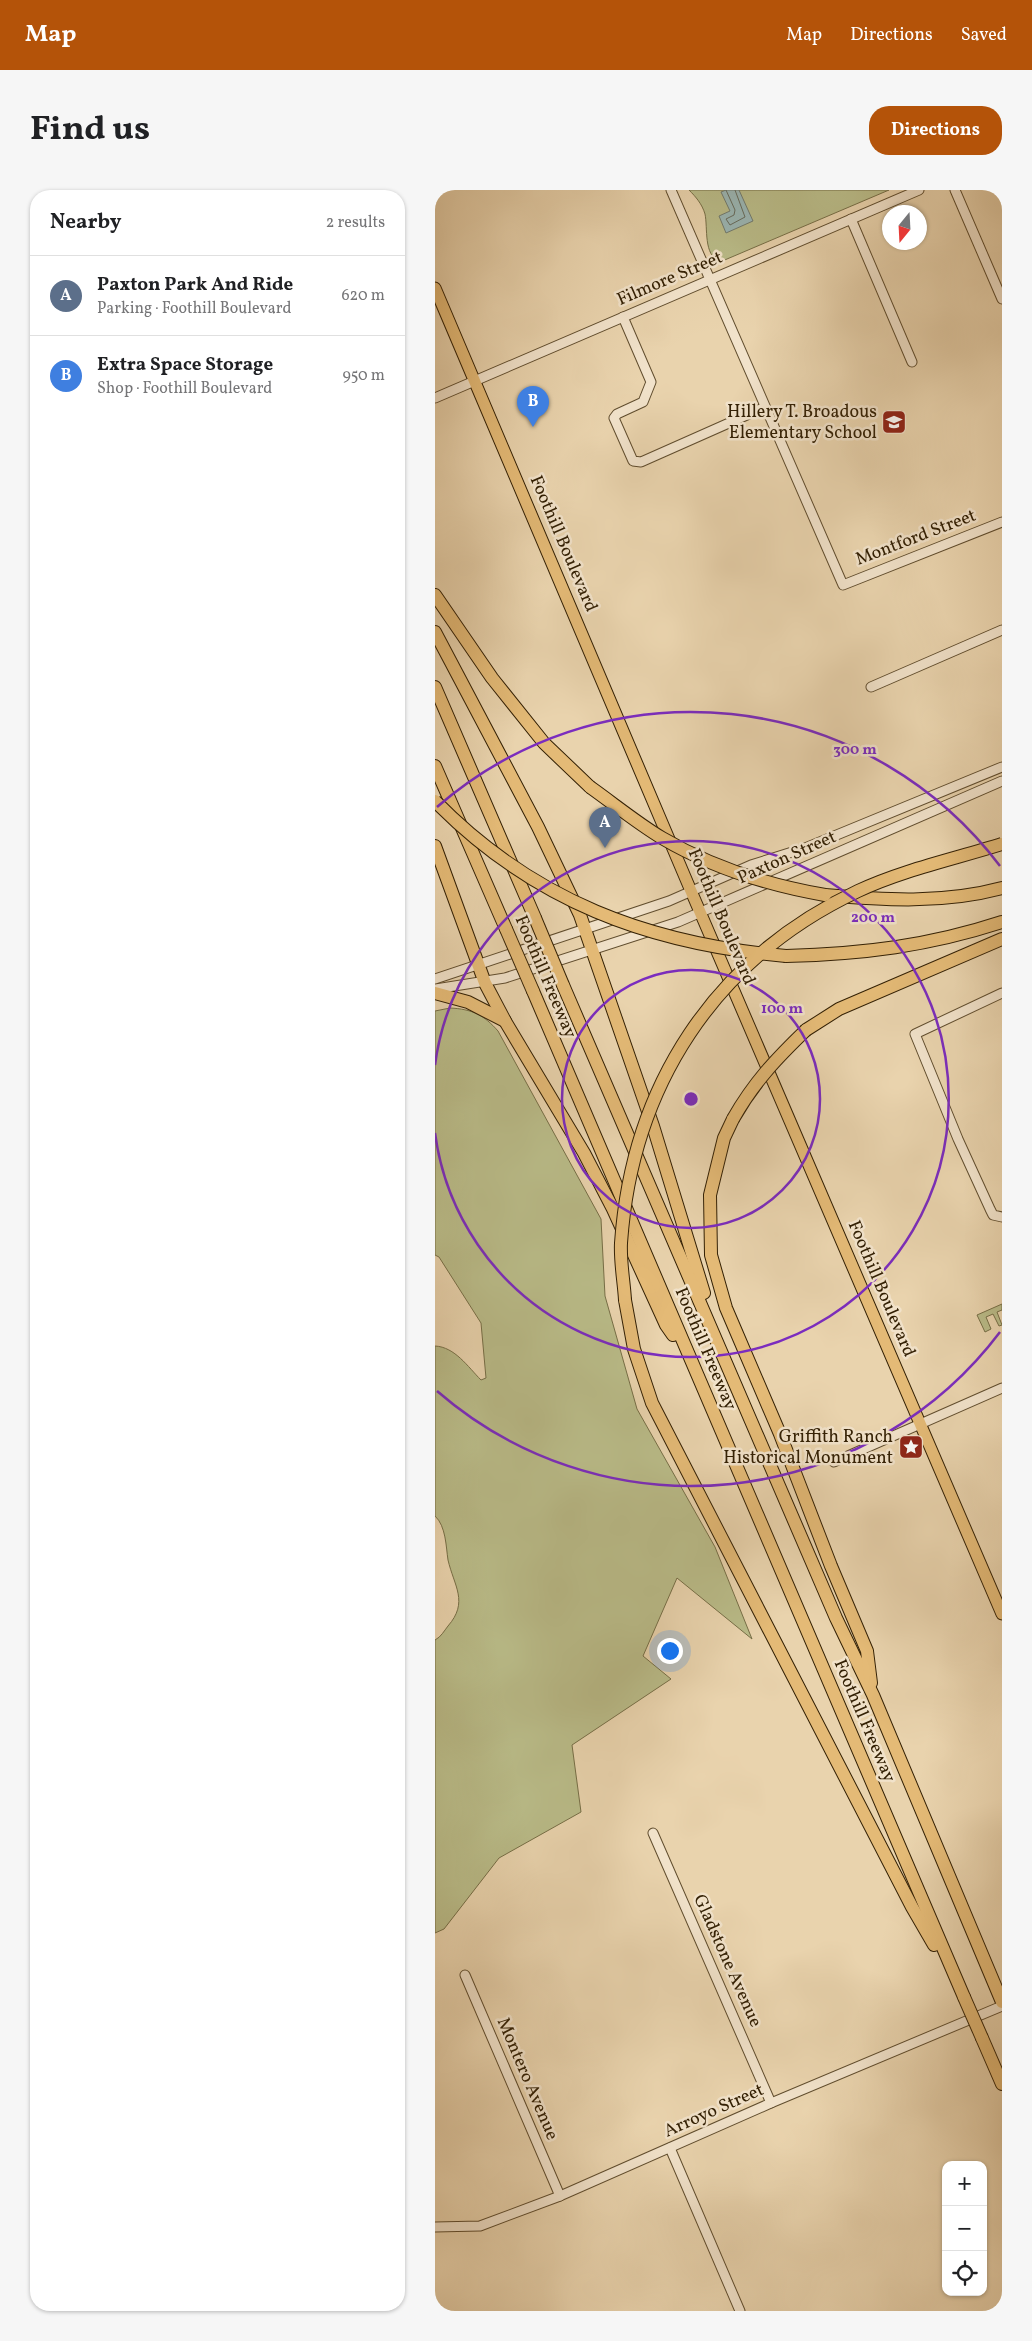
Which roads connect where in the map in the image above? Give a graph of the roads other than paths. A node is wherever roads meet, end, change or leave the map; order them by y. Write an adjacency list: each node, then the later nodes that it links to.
1 (671, 190): 6 (street)
2 (919, 190): 4 (street, Filmore Street)
3 (955, 190): 5 (street)
4 (851, 219): 6 (street, Filmore Street); 10 (street)
5 (998, 278): 8 (street)
6 (710, 280): 9 (street, Filmore Street); 13 (street)
7 (435, 288): 11 (main road, Foothill Boulevard)
8 (1002, 299)
9 (623, 317): 11 (street, Filmore Street); 13 (street)
10 (912, 362)
11 (475, 381): 12 (street, Filmore Street); 27 (main road, Foothill Boulevard)
12 (435, 398)
13 (765, 407): 14 (street, Montford Street)
14 (1002, 522)
15 (435, 595): 26 (highway, bridge)
16 (1002, 630): 19 (street)
17 (435, 632): 30 (highway)
18 (435, 687): 41 (highway, Foothill Freeway, bridge)
19 (871, 687)
20 (435, 766): 42 (highway, Foothill Freeway, bridge)
21 (1002, 767): 27 (street, Paxton Street)
22 (1002, 781): 28 (street, Paxton Street)
23 (435, 801): 29 (highway, bridge)
24 (1002, 844): 50 (highway, bridge)
25 (435, 846): 33 (highway)
26 (1002, 888)
27 (691, 892): 28 (main road, Foothill Boulevard); 30 (street, Paxton Street)
28 (700, 913): 32 (street, Paxton Street); 44 (main road, Foothill Boulevard)
29 (1002, 922)
30 (585, 928): 32 (highway); 33 (street, Paxton Street)
31 (1002, 939): 47 (highway, bridge)
32 (593, 950): 35 (street, Paxton Street); 41 (highway)
33 (480, 964): 34 (street, Paxton Street); 35 (highway)
34 (435, 979)
35 (485, 982): 36 (street, Paxton Street); 39 (highway)
36 (435, 989)
37 (1002, 993): 40 (street)
38 (435, 994): 39 (highway)
39 (505, 1021): 42 (highway)
40 (1002, 1217)
41 (721, 1350): 47 (highway, Foothill Freeway)
42 (691, 1362): 50 (highway, Foothill Freeway)
43 (1002, 1388): 44 (street)
44 (920, 1424): 45 (street); 46 (main road, Foothill Boulevard)
45 (835, 1462)
46 (1002, 1614)
47 (873, 1695): 51 (highway, Foothill Freeway)
48 (653, 1832): 54 (street, Gladstone Avenue)
49 (465, 1975): 56 (street, Montero Avenue)
50 (964, 1997): 53 (highway, Foothill Freeway, bridge)
51 (1002, 2002)
52 (1002, 2006): 54 (street, Arroyo Street)
53 (1002, 2084)
54 (771, 2103): 55 (street, Arroyo Street)
55 (670, 2148): 56 (street, Arroyo Street); 58 (street)
56 (560, 2196): 57 (street, Arroyo Street)
57 (435, 2227)
58 (740, 2311)

